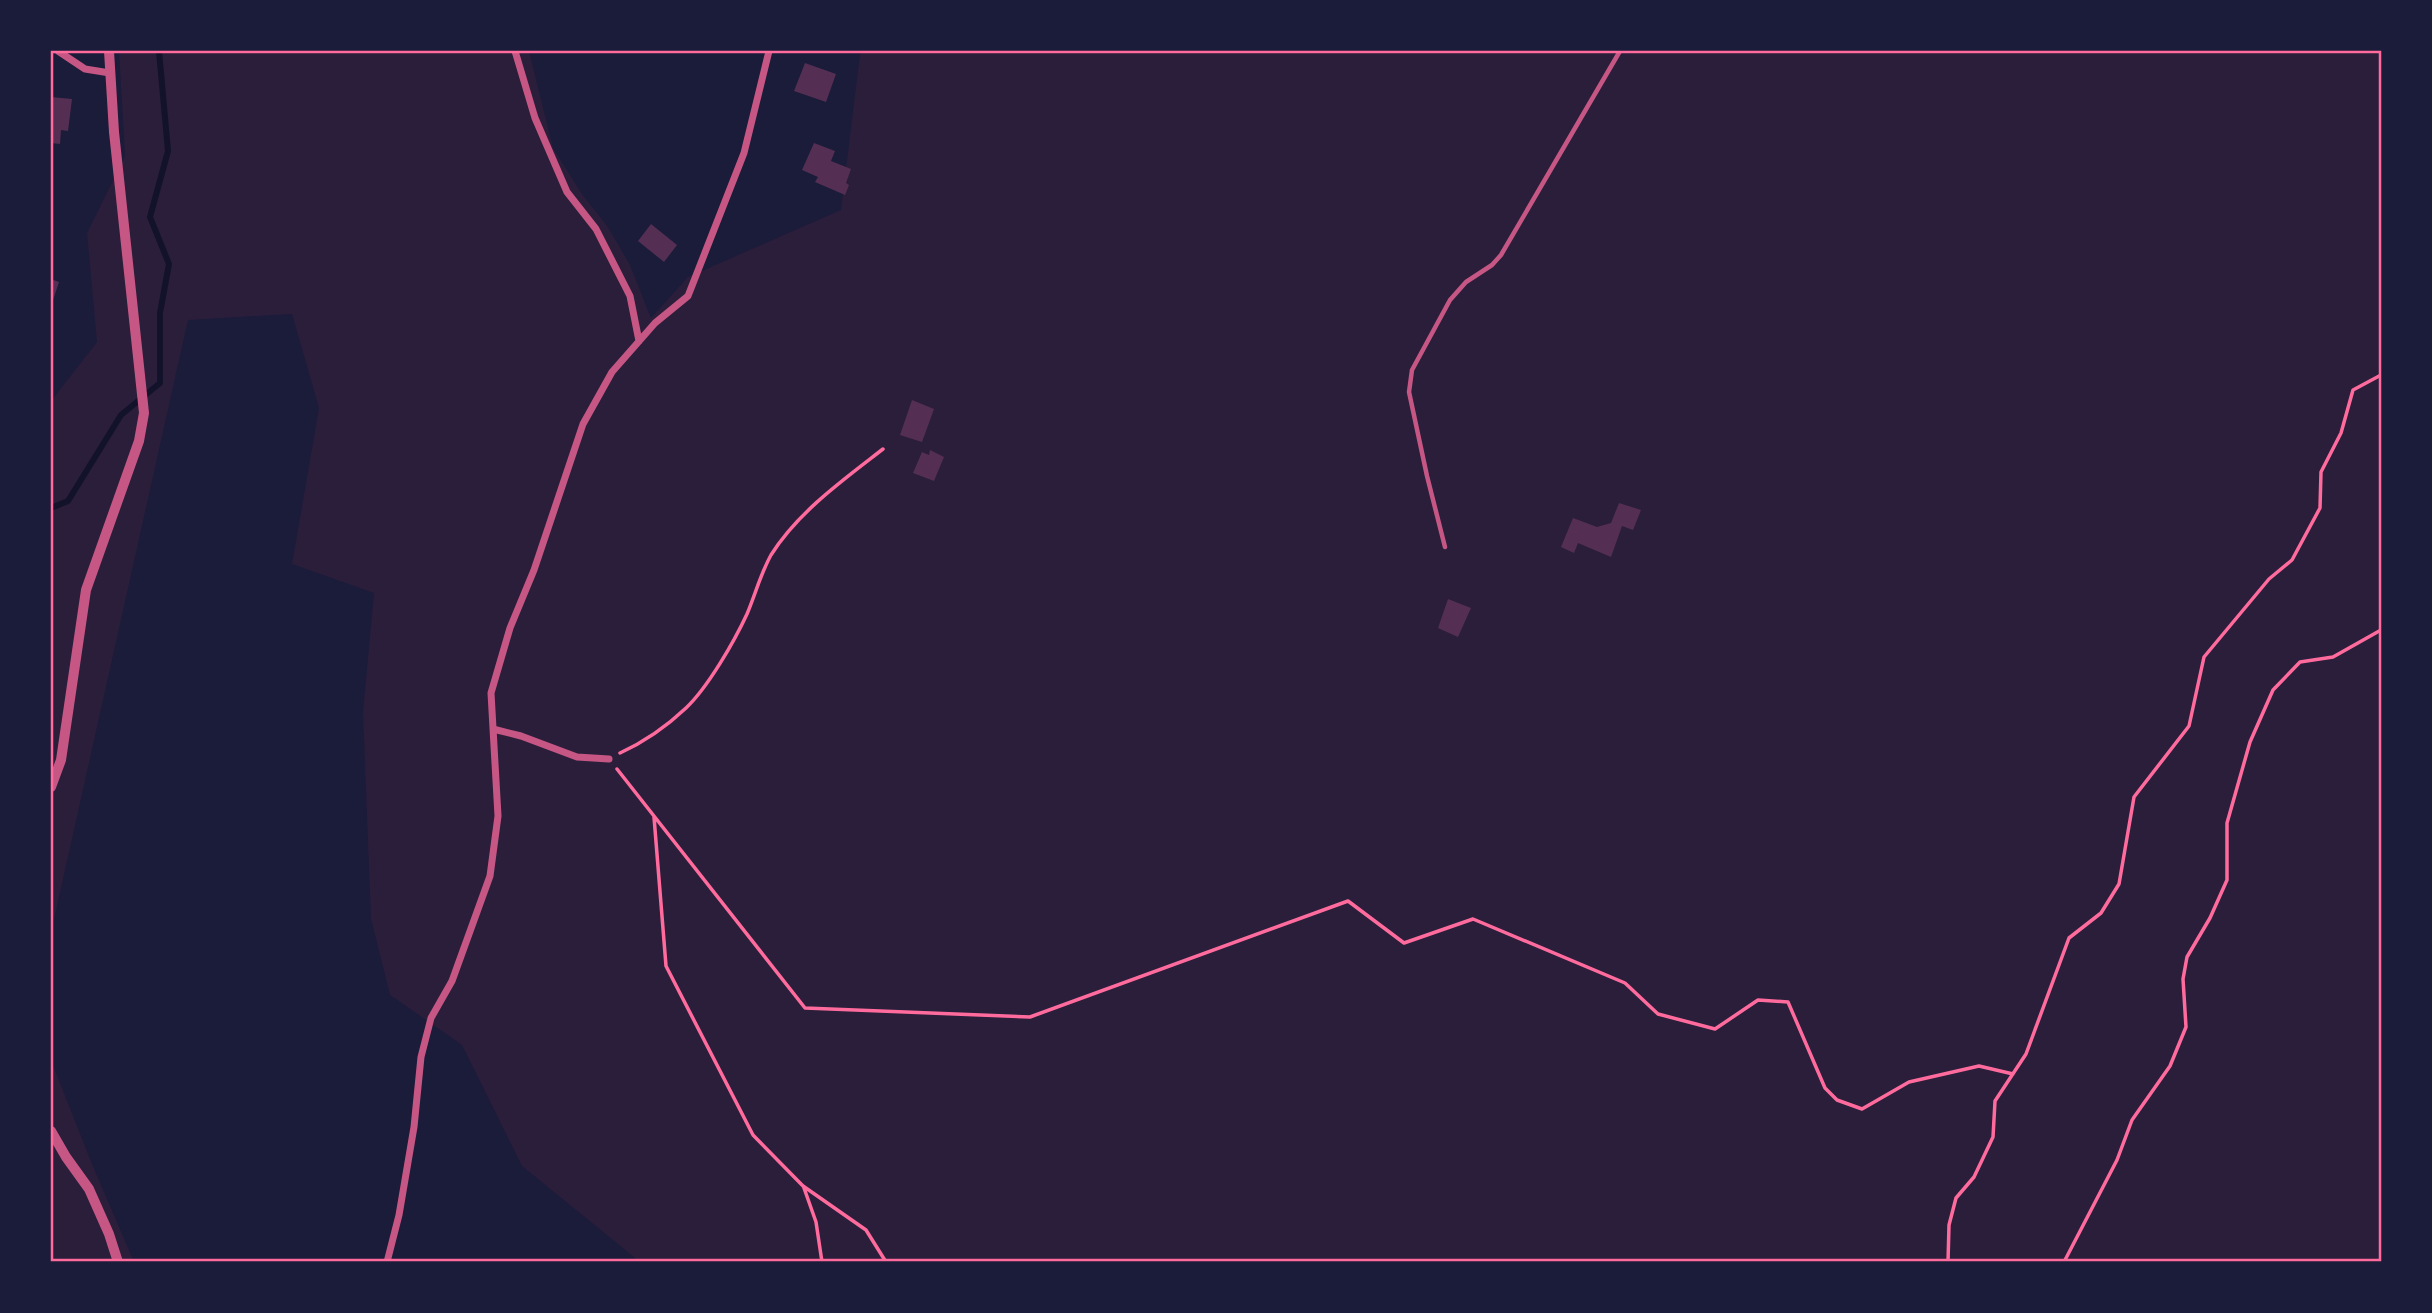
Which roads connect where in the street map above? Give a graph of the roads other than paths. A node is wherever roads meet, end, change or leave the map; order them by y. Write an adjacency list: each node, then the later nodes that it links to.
1 (58, 51): 6 (street)
2 (109, 51): 6 (street)
3 (515, 51): 7 (street)
4 (769, 51): 7 (street)
5 (1620, 51): 8 (lane)
6 (110, 73): 11 (street)
7 (639, 341): 9 (street)
8 (1445, 547)
9 (493, 729): 10 (street); 14 (street)
10 (609, 759)
11 (51, 787)
12 (51, 1130): 13 (street)
13 (118, 1262)
14 (387, 1262)

